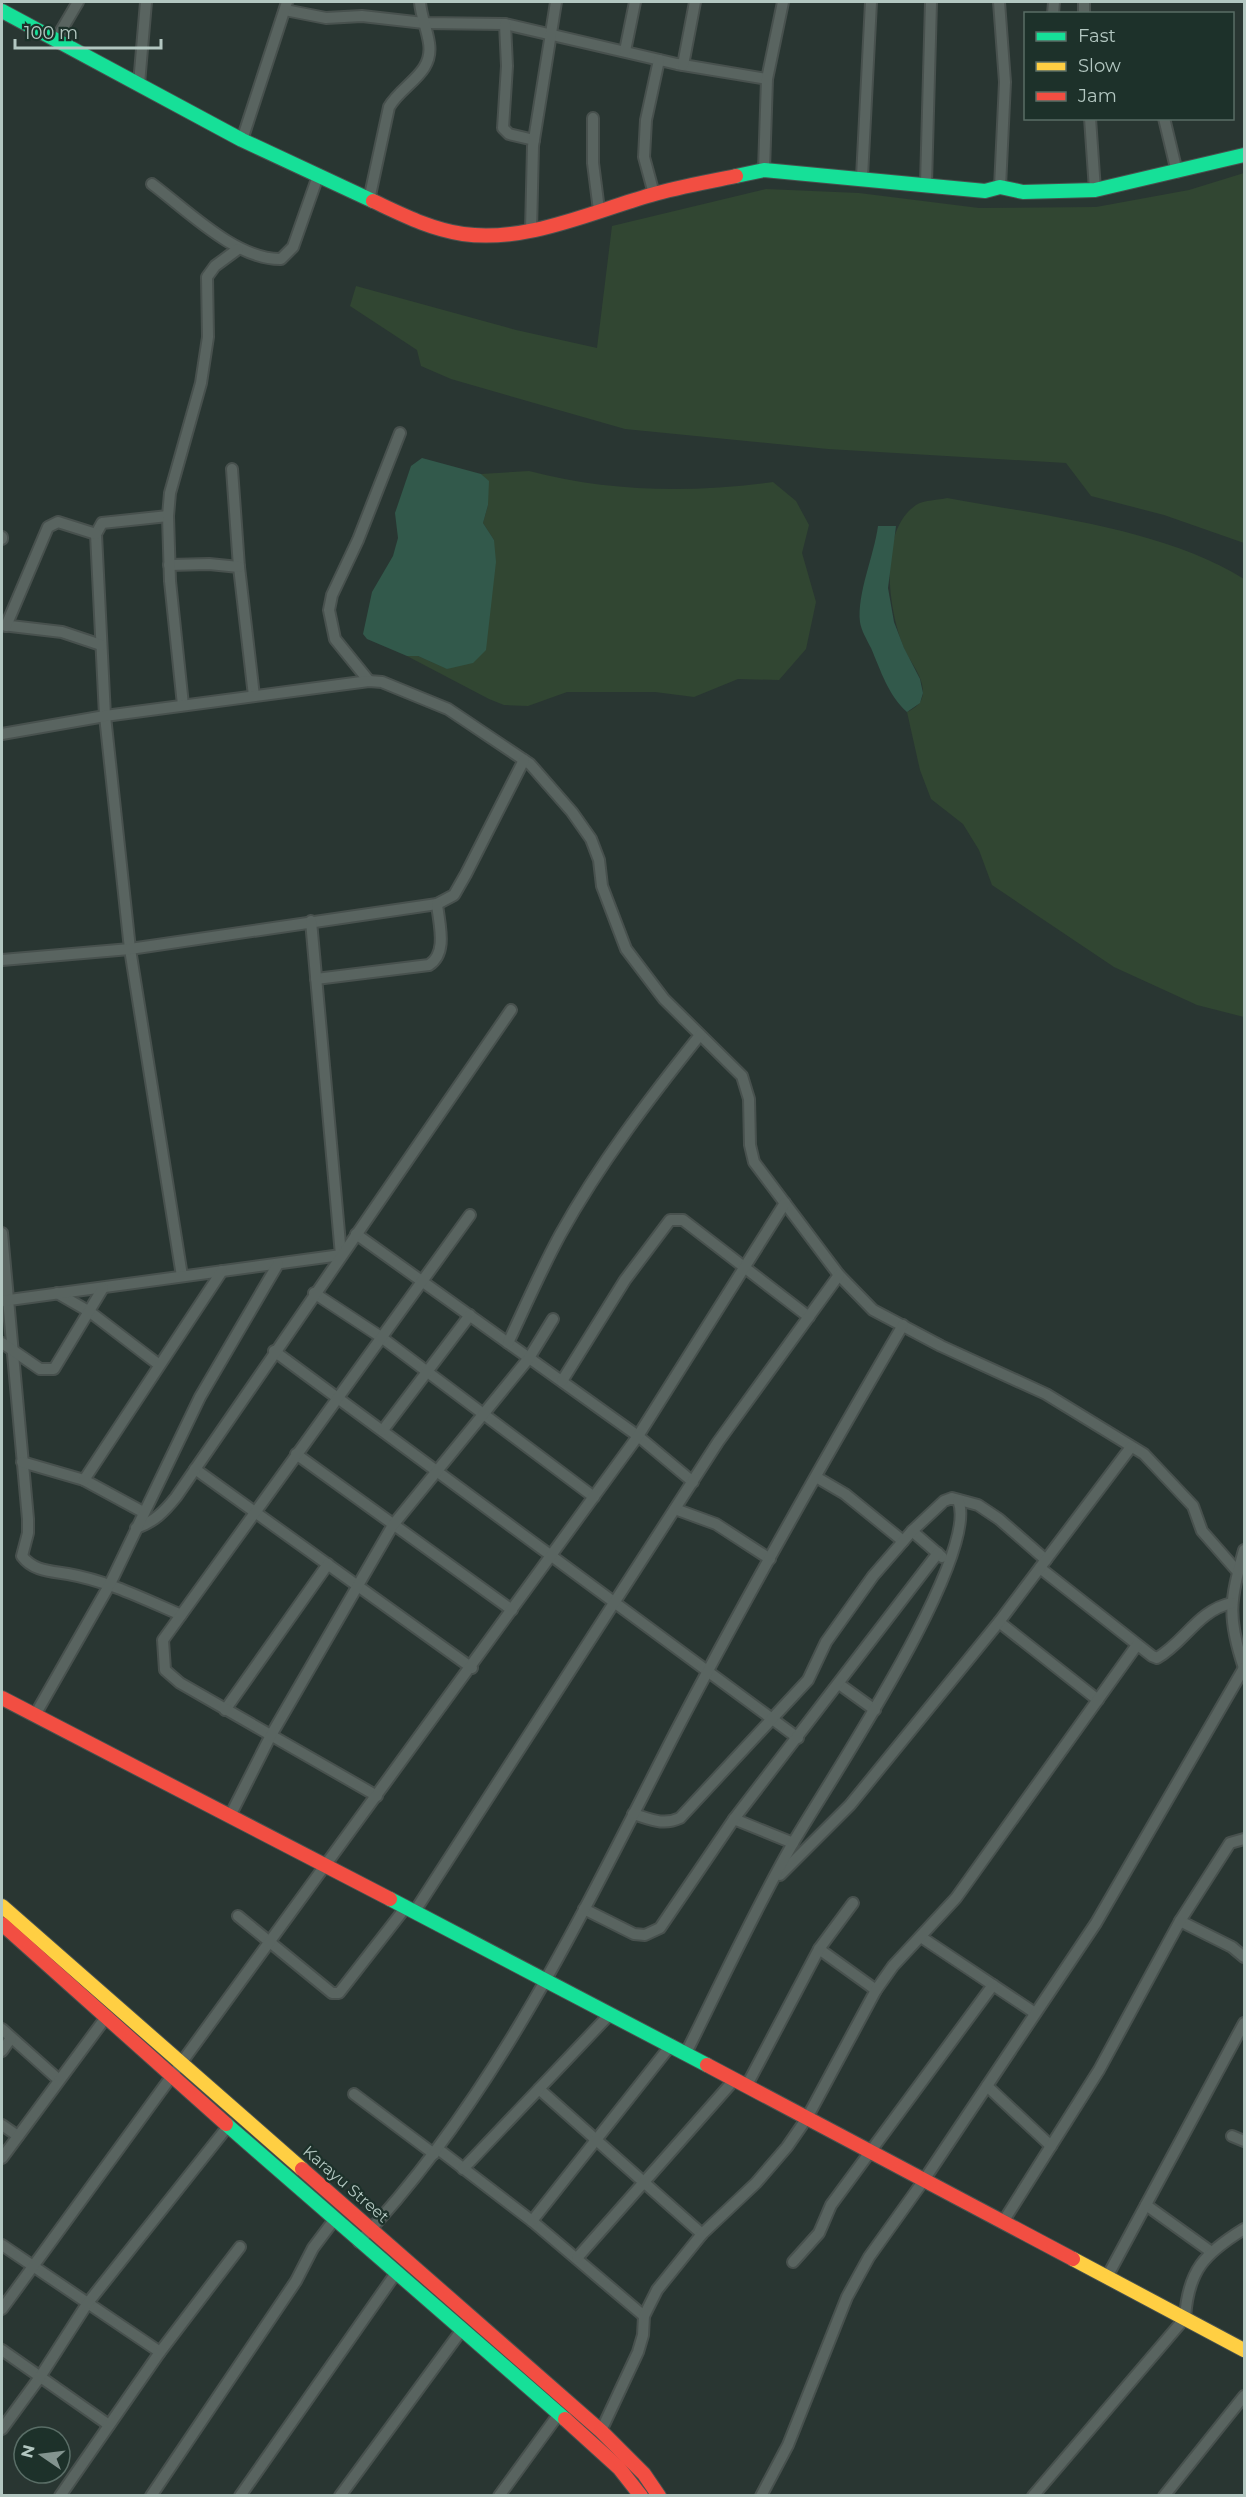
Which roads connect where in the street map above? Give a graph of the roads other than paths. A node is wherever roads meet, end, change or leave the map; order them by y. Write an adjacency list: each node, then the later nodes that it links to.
1 (78, 2): 16 (street)
2 (146, 2): 21 (street)
3 (420, 2): 13 (street)
4 (556, 2): 15 (street)
5 (635, 2): 17 (street)
6 (695, 2): 19 (street)
7 (783, 2): 20 (street)
8 (871, 2): 31 (street)
9 (931, 2): 33 (street)
10 (999, 2): 34 (street)
11 (286, 6): 13 (street); 25 (street)
12 (2, 11): 16 (street)
13 (424, 23): 14 (street); 37 (street)
14 (505, 24): 15 (street); 26 (street)
15 (551, 33): 17 (street); 26 (street)
16 (55, 41): 21 (street)
17 (625, 51): 18 (street)
18 (659, 60): 19 (street); 36 (street)
19 (683, 65): 20 (street)
20 (767, 79): 28 (street)
21 (139, 84): 25 (street)
22 (593, 118): 38 (street)
23 (1090, 120): 35 (street)
24 (1164, 120): 29 (street)
25 (242, 140): 30 (street)
26 (534, 140): 39 (street)
27 (1245, 154): 29 (street)
28 (764, 170): 31 (street); 36 (street)
29 (1177, 172): 35 (street)
30 (318, 176): 37 (street); 40 (street)
31 (862, 177): 33 (street)
32 (152, 184): 40 (street)
33 (926, 184): 34 (street)
34 (1000, 187): 35 (street)
35 (1095, 190)
36 (654, 194): 38 (street)
37 (369, 200): 39 (street)
38 (599, 210): 39 (street)
39 (531, 231)
40 (238, 249): 43 (street)
41 (400, 433): 49 (street)
42 (232, 469): 46 (street)
43 (168, 516): 44 (street); 45 (street)
44 (96, 534): 47 (street); 48 (street)
45 (169, 565): 46 (street); 51 (street)
46 (239, 567): 50 (street)
47 (4, 626): 48 (street)
48 (101, 645): 52 (street)
49 (369, 681): 50 (street); 54 (street)
50 (254, 696): 51 (street)
51 (183, 705): 52 (street)
52 (105, 716): 53 (street); 57 (street)
53 (2, 734)
54 (524, 760): 55 (street); 61 (street)
55 (437, 904): 56 (street); 59 (street)
56 (311, 921): 57 (street); 59 (street)
57 (130, 949): 58 (street); 71 (street)
58 (2, 960)
59 (316, 979): 66 (street)
60 (511, 1010): 65 (street)
61 (700, 1035): 62 (street); 84 (street)
62 (785, 1203): 68 (street); 70 (street)
63 (470, 1215): 72 (street)
64 (2, 1233): 76 (street)
65 (356, 1234): 66 (street); 72 (street)
66 (341, 1255): 67 (street); 75 (street)
67 (278, 1263): 69 (street); 106 (street)
68 (743, 1269): 79 (street); 90 (street); 94 (street)
69 (222, 1271): 71 (street); 88 (street)
70 (839, 1275): 79 (street); 81 (street)
71 (182, 1276): 73 (street)
72 (421, 1280): 78 (street); 82 (street)
73 (103, 1288): 74 (street); 77 (street)
74 (57, 1293): 76 (street); 77 (street)
75 (314, 1293): 82 (street); 86 (street)
76 (5, 1300): 85 (street)
77 (90, 1312): 85 (street); 88 (street)
78 (470, 1315): 84 (street); 89 (street)
79 (809, 1317): 102 (street)
80 (553, 1319): 87 (street)
81 (903, 1325): 95 (street); 100 (street)
82 (381, 1337): 89 (street); 91 (street)
83 (2, 1343): 85 (street)
84 (508, 1343): 87 (street)
85 (13, 1350): 97 (street)
86 (274, 1351): 91 (street); 98 (street)
87 (529, 1358): 90 (street); 92 (street)
88 (158, 1364): 101 (street)
89 (426, 1372): 92 (street); 93 (street)
90 (562, 1381): 94 (street)
91 (337, 1397): 93 (street); 96 (street)
92 (483, 1416): 99 (street); 103 (street)
93 (383, 1430): 99 (street)
94 (638, 1436): 102 (street); 103 (street)
95 (1131, 1447): 118 (street); 119 (street)
96 (296, 1454): 107 (street); 108 (street)
97 (22, 1462): 101 (street); 120 (street)
98 (195, 1469): 107 (street); 109 (street)
99 (437, 1470): 108 (street); 114 (street)
100 (816, 1477): 111 (street); 115 (street)
101 (84, 1480): 106 (street)
102 (693, 1482): 105 (street)
103 (594, 1497): 114 (street)
104 (958, 1500): 110 (street); 116 (street); 118 (street)
105 (675, 1509): 115 (street); 122 (street)
106 (143, 1512): 109 (street)
107 (255, 1512): 117 (street); 125 (street)
108 (393, 1525): 121 (street); 124 (street)
109 (136, 1528): 120 (street)
110 (912, 1531): 111 (street); 113 (street)
111 (903, 1541): 137 (street)
112 (1245, 1550): 119 (street)
113 (938, 1553): 116 (street); 131 (street)
114 (551, 1556): 122 (street); 124 (street)
115 (770, 1559): 130 (street)
116 (949, 1563): 135 (street)
117 (328, 1564): 121 (street); 134 (street)
118 (1043, 1564): 126 (street); 127 (street)
119 (1238, 1572): 123 (street)
120 (110, 1584): 125 (street); 136 (street)
121 (358, 1586): 128 (street); 138 (street)
122 (614, 1603): 130 (street); 150 (street)
123 (1232, 1603): 127 (street); 129 (street)
124 (512, 1611): 128 (street)
125 (181, 1615): 134 (street)
126 (999, 1622): 133 (street); 147 (street)
127 (1137, 1645): 133 (street)
128 (472, 1668): 140 (street)
129 (1244, 1668): 162 (street)
130 (708, 1671): 137 (street); 141 (street)
131 (839, 1684): 135 (street); 139 (street)
132 (2, 1698): 136 (street)
133 (1098, 1700): 155 (street)
134 (225, 1710): 138 (street)
135 (875, 1710): 145 (street)
136 (34, 1715): 142 (street)
137 (773, 1719): 139 (street); 141 (street)
138 (270, 1737): 140 (street); 142 (street)
139 (798, 1738): 143 (street)
140 (377, 1796): 146 (street)
141 (633, 1814): 151 (street)
142 (230, 1816): 146 (street)
143 (734, 1819): 145 (street); 151 (street)
144 (1245, 1839): 153 (street)
145 (793, 1843): 147 (street)
146 (326, 1866): 150 (street); 156 (street)
147 (772, 1884): 170 (street)
148 (853, 1903): 157 (street)
149 (2, 1906): 171 (street, Karayu Street)
150 (411, 1909): 156 (street); 159 (street)
151 (584, 1909): 159 (street)
152 (238, 1916): 156 (street)
153 (1180, 1921): 158 (street); 185 (street)
154 (2, 1924): 164 (street, Karayu Street)
155 (921, 1937): 160 (street); 161 (street)
156 (271, 1943): 171 (street)
157 (819, 1949): 161 (street); 174 (street)
158 (1245, 1957)
159 (548, 1980): 163 (street); 186 (street)
160 (993, 1985): 162 (street); 187 (street)
161 (876, 1990): 178 (street)
162 (1035, 2013): 175 (street)
163 (610, 2014): 168 (street); 176 (street)
164 (107, 2016): 172 (street, Karayu Street); 173 (street)
165 (1245, 2023): 192 (street)
166 (2, 2029): 167 (street)
167 (6, 2038): 169 (street); 173 (street)
168 (671, 2045): 170 (street); 183 (street)
169 (2, 2051)
170 (686, 2053): 174 (street)
171 (181, 2064): 172 (street); 196 (street, Karayu Street)
172 (171, 2076): 180 (street, Karayu Street); 205 (street)
173 (59, 2080): 181 (street)
174 (741, 2082): 178 (street); 191 (street)
175 (987, 2086): 185 (street); 190 (street)
176 (539, 2089): 183 (street); 189 (street)
177 (354, 2094): 186 (street)
178 (807, 2118): 187 (street); 198 (street)
179 (2, 2125): 181 (street)
180 (229, 2125): 193 (street, Karayu Street); 208 (street)
181 (18, 2136): 188 (street)
182 (1232, 2136): 184 (street)
183 (596, 2141): 191 (street); 194 (street)
184 (1245, 2142)
185 (1051, 2146): 195 (street)
186 (436, 2152): 189 (street); 196 (street)
187 (871, 2153): 190 (street); 204 (street)
188 (2, 2158)
189 (463, 2169): 194 (street)
190 (924, 2180): 195 (street); 229 (street)
191 (644, 2184): 198 (street); 203 (street)
192 (1146, 2205): 202 (street); 207 (street)
193 (334, 2220): 199 (street, Karayu Street); 223 (street)
194 (532, 2221): 203 (street)
195 (1003, 2222): 207 (street)
196 (372, 2229): 199 (street); 221 (street, Karayu Street)
197 (1245, 2229): 202 (street)
198 (702, 2234): 210 (street)
199 (359, 2242): 206 (street, Karayu Street)
200 (2, 2245): 205 (street)
201 (240, 2247): 215 (street)
202 (1210, 2251): 211 (street)
203 (577, 2258): 210 (street)
204 (793, 2262)
205 (32, 2266): 208 (street); 209 (street)
206 (396, 2273): 212 (street, Karayu Street); 224 (street)
207 (1107, 2277): 211 (street)
208 (87, 2304): 215 (street); 216 (street)
209 (2, 2309)
210 (644, 2316): 221 (street)
211 (1185, 2318): 214 (street); 230 (street)
212 (461, 2331): 218 (street, Karayu Street); 225 (street)
213 (2, 2350): 216 (street)
214 (1245, 2350)
215 (160, 2352): 219 (street)
216 (40, 2377): 219 (street); 220 (street)
217 (1245, 2396): 231 (street)
218 (558, 2415): 226 (street); 227 (street, Karayu Street)
219 (110, 2425): 222 (street)
220 (2, 2429)
221 (600, 2431): 228 (street, Karayu Street)
222 (60, 2496)
223 (151, 2496)
224 (240, 2496)
225 (340, 2496)
226 (499, 2496)
227 (641, 2496)
228 (659, 2496)
229 (761, 2496)
230 (1033, 2496)
231 (1164, 2496)

